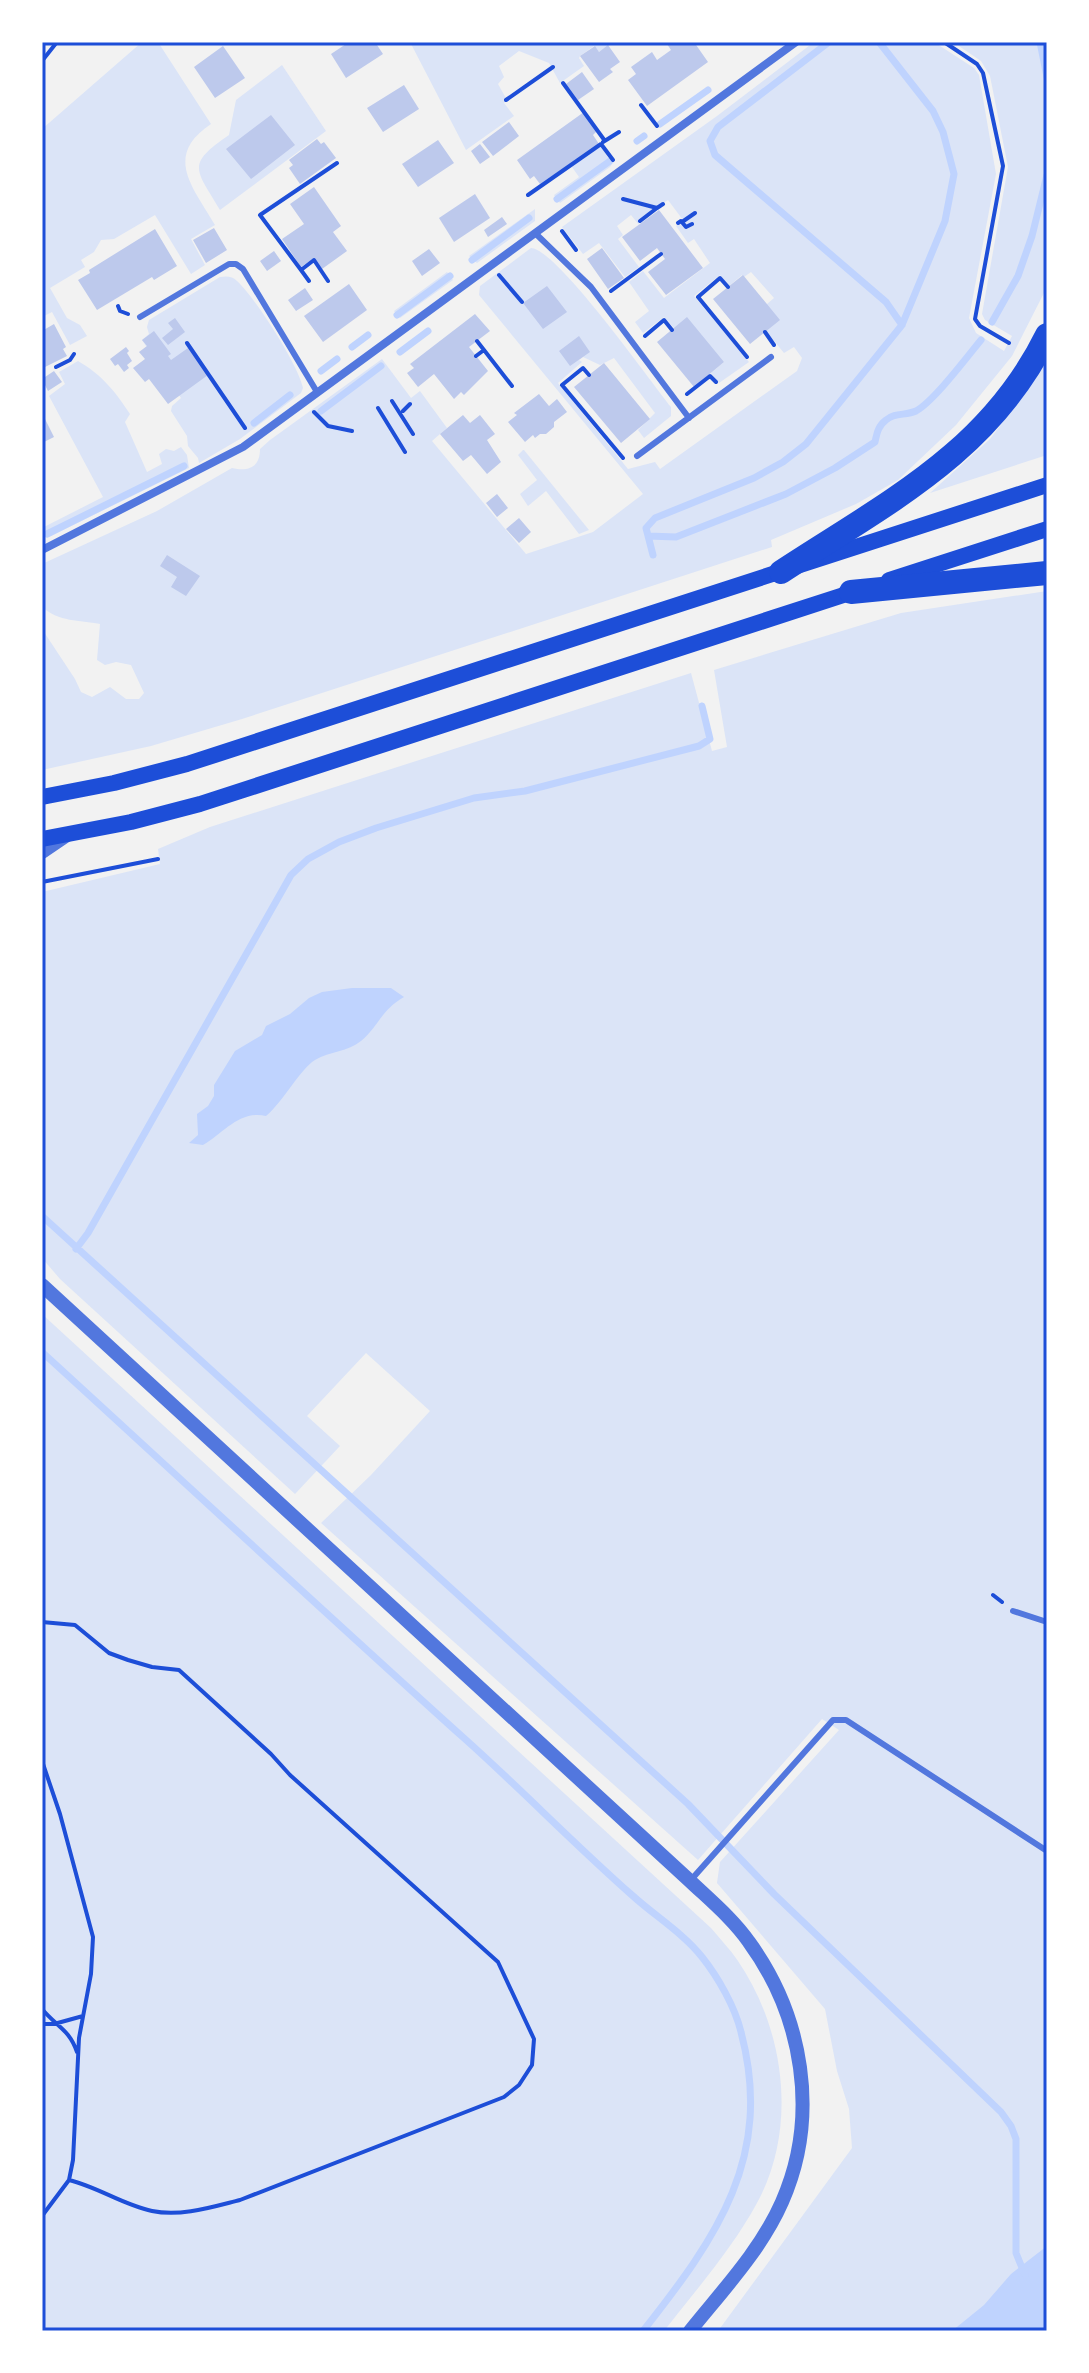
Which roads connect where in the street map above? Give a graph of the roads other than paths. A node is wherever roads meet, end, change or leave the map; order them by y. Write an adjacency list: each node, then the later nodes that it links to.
1 (796, 42): 2 (street)
2 (535, 233): 6 (street); 7 (lane)
3 (140, 317): 6 (lane)
4 (1047, 335): 12 (highway)
5 (771, 357): 7 (lane)
6 (317, 392): 11 (street)
7 (689, 418): 8 (lane)
8 (637, 456)
9 (1047, 485): 12 (main road)
10 (1047, 529): 14 (main road)
11 (42, 550)
12 (781, 572): 15 (main road)
13 (1047, 573): 14 (highway)
14 (851, 592): 16 (main road)
15 (42, 797)
16 (67, 835): 17 (main road); 18 (street)
17 (42, 839)
18 (42, 852)
19 (42, 1285): 23 (street)
20 (1013, 1611): 21 (lane)
21 (1047, 1622)
22 (1047, 1851): 23 (lane)
23 (690, 1881): 24 (street)
24 (690, 2331)

